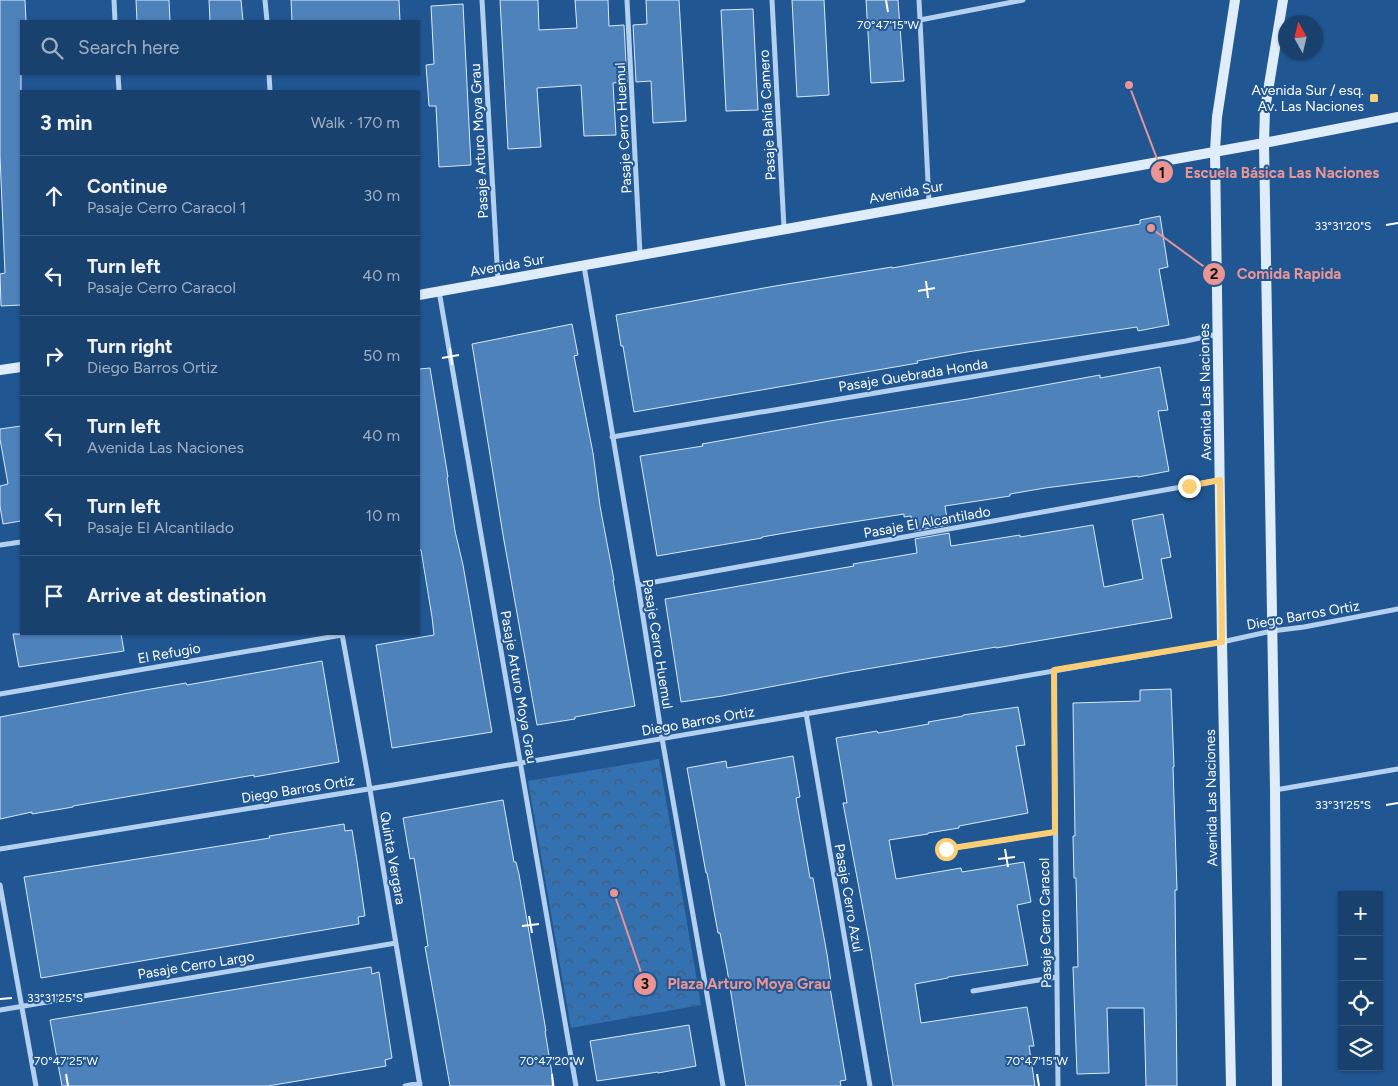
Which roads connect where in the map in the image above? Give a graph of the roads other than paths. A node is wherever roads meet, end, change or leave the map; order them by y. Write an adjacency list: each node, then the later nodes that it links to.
1 (114, 0): 10 (street)
2 (265, 0): 11 (street)
3 (482, 0): 24 (street, Pasaje Arturo Moya Grau)
4 (627, 0): 22 (street, Pasaje Cerro Huemul)
5 (772, 0): 21 (street, Pasaje Bahía Camero)
6 (918, 0): 12 (street)
7 (1023, 0): 12 (street)
8 (1236, 0): 19 (street, Avenida Las Naciones)
9 (1283, 0): 18 (street)
10 (116, 20)
11 (266, 20)
12 (920, 20): 20 (street)
13 (118, 75): 15 (street)
14 (269, 75): 16 (street)
15 (120, 90)
16 (270, 90)
17 (1398, 117): 18 (street, Avenida Sur)
18 (1264, 142): 19 (street, Avenida Sur); 36 (street)
19 (1215, 151): 20 (street, Avenida Sur); 27 (street, Avenida Las Naciones)
20 (929, 202): 21 (street, Avenida Sur)
21 (784, 228): 22 (street, Avenida Sur)
22 (640, 254): 23 (street, Avenida Sur)
23 (584, 265): 24 (street, Avenida Sur); 30 (street, Pasaje Cerro Huemul)
24 (498, 280): 25 (street, Avenida Sur)
25 (440, 291): 26 (street, Avenida Sur); 44 (street, Pasaje Arturo Moya Grau)
26 (420, 295)
27 (1218, 334): 30 (street, Pasaje Quebrada Honda); 31 (street, Avenida Las Naciones)
28 (20, 367): 29 (street)
29 (0, 370)
30 (612, 437): 34 (street, Pasaje Cerro Huemul)
31 (1220, 480): 34 (street, Pasaje El Alcantilado); 39 (street, Avenida Las Naciones)
32 (20, 542): 33 (street)
33 (0, 545)
34 (638, 585): 43 (street, Pasaje Cerro Huemul)
35 (1398, 609): 36 (street, Diego Barros Ortiz)
36 (1272, 631): 39 (street, Diego Barros Ortiz); 47 (street)
37 (336, 635): 41 (street, El Refugio)
38 (342, 635): 46 (street, Quinta Vergara)
39 (1222, 642): 40 (street, Diego Barros Ortiz); 64 (street, Avenida Las Naciones)
40 (1054, 670): 42 (street, Diego Barros Ortiz); 48 (street, Pasaje Cerro Caracol)
41 (0, 694)
42 (806, 713): 43 (street, Diego Barros Ortiz); 62 (street, Pasaje Cerro Azul)
43 (662, 738): 44 (street, Diego Barros Ortiz); 61 (street, Pasaje Cerro Huemul)
44 (520, 763): 46 (street, Diego Barros Ortiz); 60 (street, Pasaje Arturo Moya Grau)
45 (1398, 769): 47 (street)
46 (370, 789): 49 (street, Diego Barros Ortiz); 52 (street, Quinta Vergara)
47 (1275, 790): 65 (street)
48 (1055, 832): 50 (street); 53 (street, Pasaje Cerro Caracol)
49 (0, 849)
50 (946, 849)
51 (0, 885): 55 (street)
52 (396, 943): 55 (street, Pasaje Cerro Largo); 57 (street, Quinta Vergara)
53 (1057, 977): 54 (street); 63 (street, Pasaje Cerro Caracol)
54 (973, 991)
55 (21, 1006): 56 (street, Pasaje Cerro Largo); 58 (street)
56 (0, 1010)
57 (420, 1085): 59 (street)
58 (36, 1086)
59 (405, 1086)
60 (576, 1086)
61 (723, 1086)
62 (870, 1086)
63 (1058, 1086)
64 (1231, 1086)
65 (1277, 1086)

